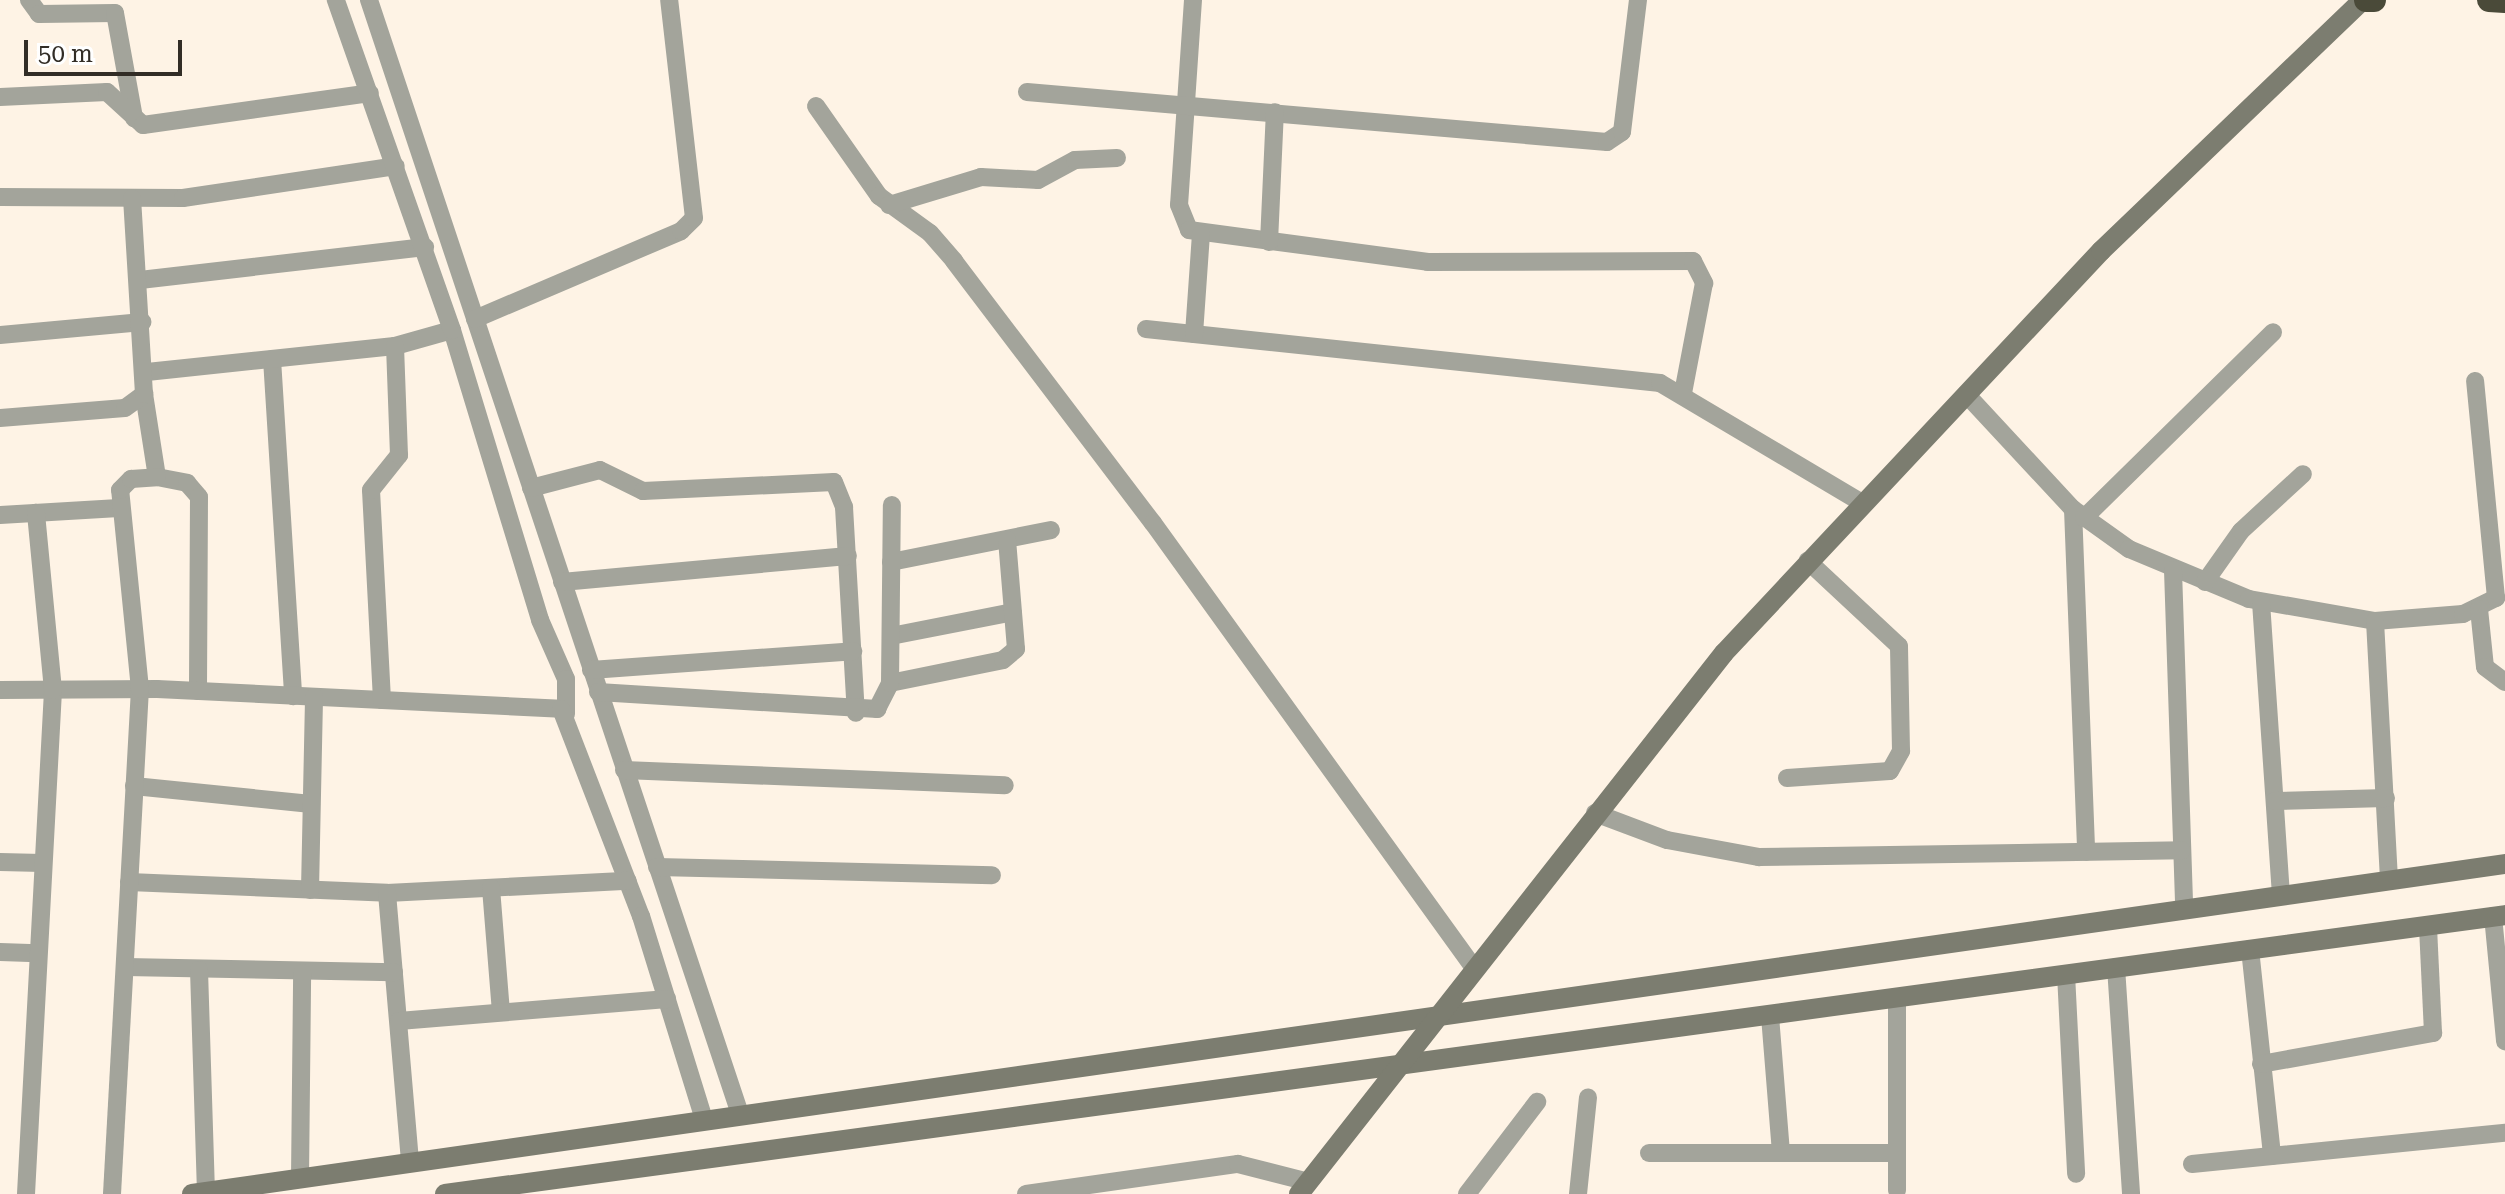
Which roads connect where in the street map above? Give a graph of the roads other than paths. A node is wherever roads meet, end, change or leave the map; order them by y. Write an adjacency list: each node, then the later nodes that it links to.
1 (29, 0): 17 (street)
2 (336, 0): 12 (street)
3 (369, 0): 27 (street)
4 (669, 0): 27 (street)
5 (1193, 0): 14 (street)
6 (1638, 0): 16 (street)
7 (2365, 0): 8 (highway); 40 (street)
8 (2374, 0)
9 (2489, 0): 10 (highway)
10 (2505, 1)
11 (1027, 92): 14 (street)
12 (370, 93): 17 (street); 19 (street)
13 (0, 97): 17 (street)
14 (1183, 104): 16 (street); 23 (street)
15 (816, 106): 22 (street)
16 (1275, 112): 24 (street)
17 (134, 120)
18 (1117, 158): 22 (street)
19 (396, 166): 21 (street); 25 (street)
20 (0, 197): 21 (street)
21 (132, 198): 26 (street)
22 (889, 205): 109 (street)
23 (1201, 234): 24 (street); 32 (street)
24 (1269, 242): 38 (street)
25 (425, 247): 26 (street); 30 (street)
26 (140, 280): 28 (street)
27 (475, 319): 44 (street)
28 (142, 322): 33 (street); 36 (street)
29 (1146, 329): 32 (street)
30 (452, 330): 34 (street); 78 (street)
31 (2273, 332): 50 (street)
32 (1194, 334): 38 (street)
33 (0, 335)
34 (395, 346): 35 (street); 76 (street)
35 (272, 359): 36 (street); 74 (street)
36 (147, 372): 39 (street)
37 (2475, 381): 45 (street)
38 (1683, 393): 46 (street)
39 (144, 394): 41 (street); 43 (street)
40 (1966, 394): 46 (street); 50 (street)
41 (0, 418)
42 (2303, 474): 59 (street)
43 (157, 477): 48 (street); 72 (street)
44 (531, 488): 54 (street); 58 (street)
45 (2496, 498): 61 (street)
46 (1862, 503): 55 (street)
47 (892, 505): 56 (street)
48 (119, 508): 49 (street); 69 (street)
49 (36, 513): 51 (street); 71 (street)
50 (2078, 513): 57 (street); 88 (street)
51 (0, 515)
52 (1051, 530): 53 (street)
53 (1007, 539): 56 (street); 62 (street)
54 (848, 556): 58 (street); 65 (street)
55 (1808, 561): 80 (street); 86 (street)
56 (891, 562): 64 (street)
57 (2173, 570): 59 (street); 87 (street)
58 (562, 582): 66 (street)
59 (2205, 582): 60 (street)
60 (2261, 602): 63 (street); 84 (street)
61 (2479, 609): 63 (street); 67 (street)
62 (1013, 612): 64 (street); 68 (street)
63 (2375, 621): 83 (street)
64 (891, 636): 68 (street)
65 (853, 651): 66 (street); 77 (street)
66 (591, 670): 73 (street)
67 (2505, 682)
68 (890, 683): 77 (street)
69 (140, 689): 71 (street); 72 (street); 82 (street)
70 (0, 690): 71 (street)
71 (53, 690): 90 (street)
72 (198, 691): 74 (street)
73 (598, 692): 77 (street); 79 (street)
74 (293, 696): 75 (street)
75 (314, 697): 76 (street); 85 (street)
76 (382, 700): 78 (street)
77 (856, 713)
78 (566, 714): 95 (street)
79 (624, 770): 81 (street); 92 (street)
80 (1787, 778)
81 (1005, 785)
82 (134, 786): 85 (street); 96 (street)
83 (2386, 798): 84 (street); 94 (street)
84 (2275, 801): 100 (street)
85 (311, 804): 98 (street)
86 (1595, 813): 88 (street); 109 (street)
87 (2182, 850): 88 (street); 101 (street)
88 (2086, 852)
89 (0, 862): 90 (street)
90 (42, 863): 106 (street)
91 (2505, 864): 94 (street)
92 (657, 867): 93 (street); 125 (street)
93 (992, 875)
94 (2389, 879): 100 (street)
95 (628, 881): 97 (street); 115 (street)
96 (129, 882): 98 (street); 107 (street)
97 (491, 888): 99 (street); 116 (street)
98 (310, 890): 99 (street)
99 (387, 893): 111 (street)
100 (2281, 893): 101 (street)
101 (2184, 909): 118 (street)
102 (2499, 916): 103 (street); 120 (street)
103 (2428, 925): 104 (street); 122 (street)
104 (2250, 949): 108 (street); 122 (street)
105 (0, 952): 106 (street)
106 (37, 953): 141 (street)
107 (126, 967): 110 (street); 142 (street)
108 (2116, 967): 113 (street); 148 (street)
109 (1474, 968): 118 (street)
110 (199, 970): 112 (street); 140 (street)
111 (394, 972): 112 (street); 119 (street)
112 (302, 973): 136 (street)
113 (2066, 974): 114 (street); 134 (street)
114 (1897, 998): 117 (street); 130 (street)
115 (667, 999): 116 (street); 126 (street)
116 (501, 1012): 119 (street)
117 (1770, 1016): 121 (street); 129 (street)
118 (1436, 1017): 121 (street); 125 (street)
119 (399, 1021): 132 (street)
120 (2505, 1041)
121 (1405, 1060): 137 (street); 139 (street)
122 (2261, 1064): 131 (street)
123 (1588, 1098): 147 (street)
124 (1537, 1102): 146 (street)
125 (740, 1114): 126 (street)
126 (704, 1120): 132 (street)
127 (2505, 1133): 131 (street)
128 (1649, 1153): 129 (street)
129 (1781, 1153): 130 (street)
130 (1897, 1153): 138 (street)
131 (2272, 1156): 133 (street)
132 (410, 1162): 136 (street)
133 (2192, 1164)
134 (2076, 1174)
135 (1163, 1175): 137 (street); 144 (street); 145 (street)
136 (300, 1178): 140 (street)
137 (1304, 1188)
138 (1897, 1190)
139 (491, 1191): 143 (street)
140 (199, 1193)
141 (26, 1194)
142 (112, 1194)
143 (445, 1194)
144 (1026, 1194)
145 (1149, 1194)
146 (1467, 1194)
147 (1578, 1194)
148 (2131, 1194)

